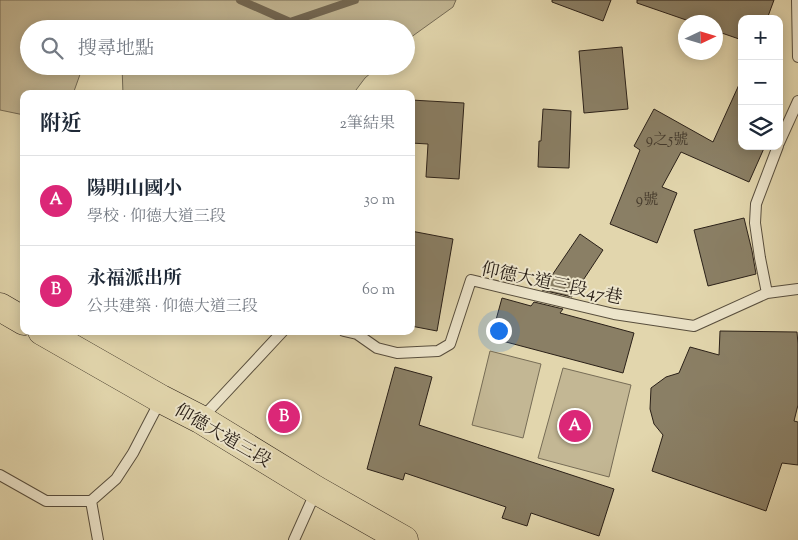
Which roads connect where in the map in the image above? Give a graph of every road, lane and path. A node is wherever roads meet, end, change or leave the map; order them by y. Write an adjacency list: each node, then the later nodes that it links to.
1 (797, 0): 2 (lane)
2 (798, 57)
3 (798, 101): 4 (lane)
4 (783, 134)
5 (776, 150): 7 (lane)
6 (798, 289): 7 (lane)
7 (767, 293): 12 (lane, 仰德大道三段47巷)
8 (0, 307): 9 (main road)
9 (20, 319)
10 (49, 335): 13 (main road, 仰德大道三段)
11 (279, 335): 14 (lane)
12 (358, 335)
13 (161, 399): 14 (main road, 仰德大道三段); 17 (lane)
14 (200, 420): 16 (main road, 仰德大道三段)
15 (0, 475): 17 (lane)
16 (316, 490): 19 (lane); 20 (main road, 仰德大道三段)
17 (91, 502): 18 (lane)
18 (98, 540)
19 (294, 540)
20 (404, 540)

